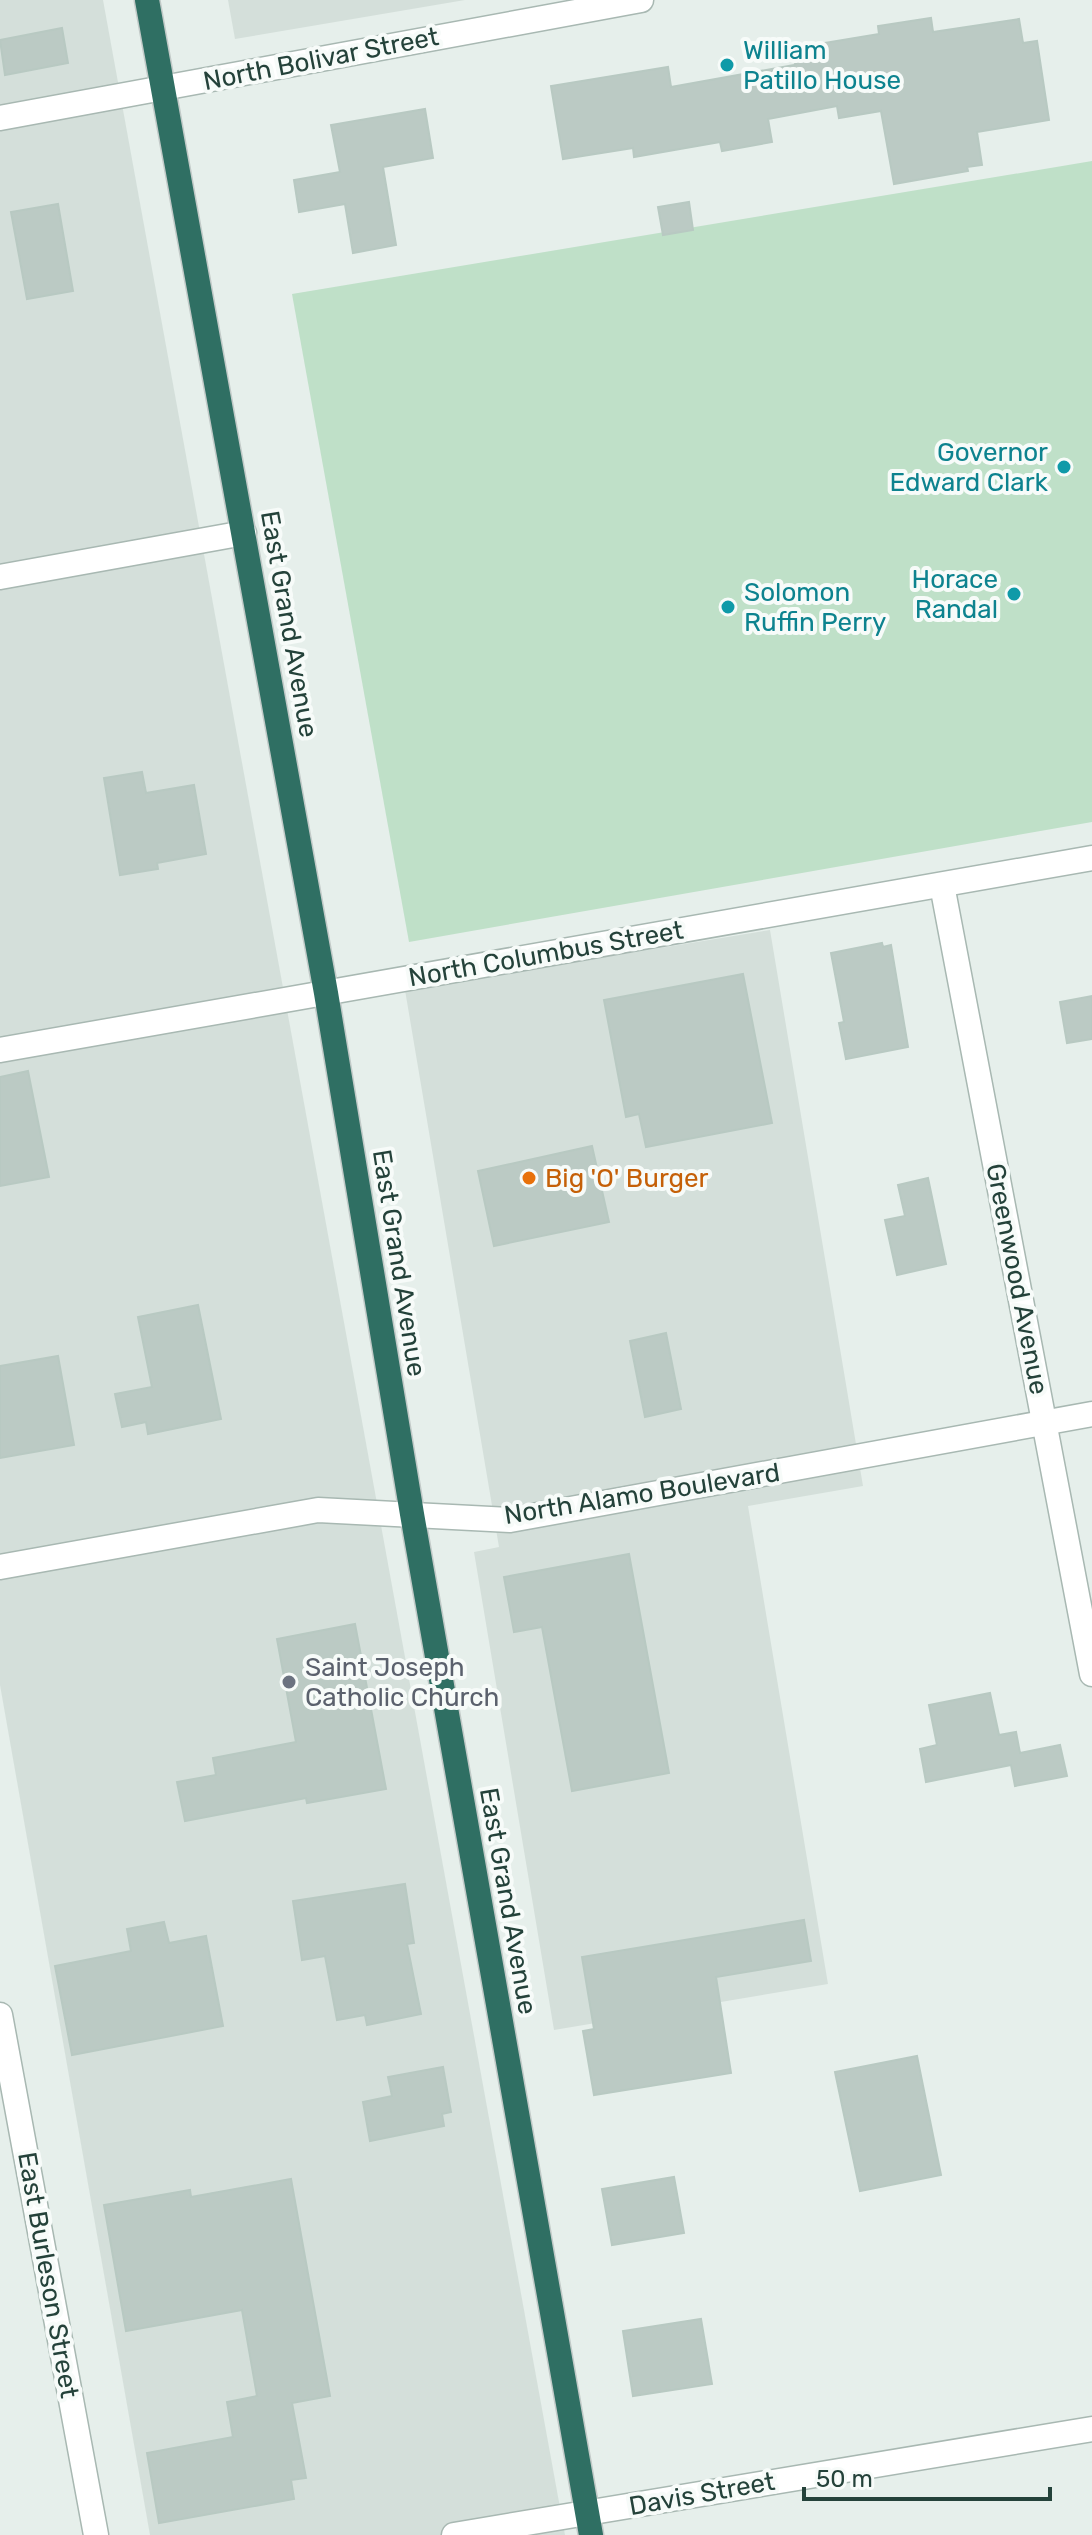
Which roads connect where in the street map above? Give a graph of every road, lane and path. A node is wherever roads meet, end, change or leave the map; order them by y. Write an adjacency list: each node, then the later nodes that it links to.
1 (147, 0): 3 (highway, East Grand Avenue)
2 (641, 0): 3 (street, North Bolivar Street)
3 (163, 89): 4 (street, North Bolivar Street); 5 (highway, East Grand Avenue)
4 (0, 118)
5 (244, 533): 6 (street); 9 (highway, East Grand Avenue)
6 (0, 577)
7 (1092, 858): 8 (street, North Columbus Street)
8 (942, 885): 9 (street, North Columbus Street); 12 (street, Greenwood Avenue)
9 (326, 993): 10 (street, North Columbus Street); 13 (highway, East Grand Avenue)
10 (0, 1050)
11 (1092, 1414): 12 (street, North Alamo Boulevard)
12 (1045, 1423): 13 (street, North Alamo Boulevard); 15 (street, Greenwood Avenue)
13 (412, 1514): 14 (street, North Alamo Boulevard); 18 (highway, East Grand Avenue)
14 (0, 1567)
15 (1092, 1674)
16 (0, 2015): 19 (street, East Burleson Street)
17 (1092, 2429): 18 (street, Davis Street)
18 (589, 2524): 20 (street, Davis Street)
19 (96, 2535)
20 (454, 2535)

